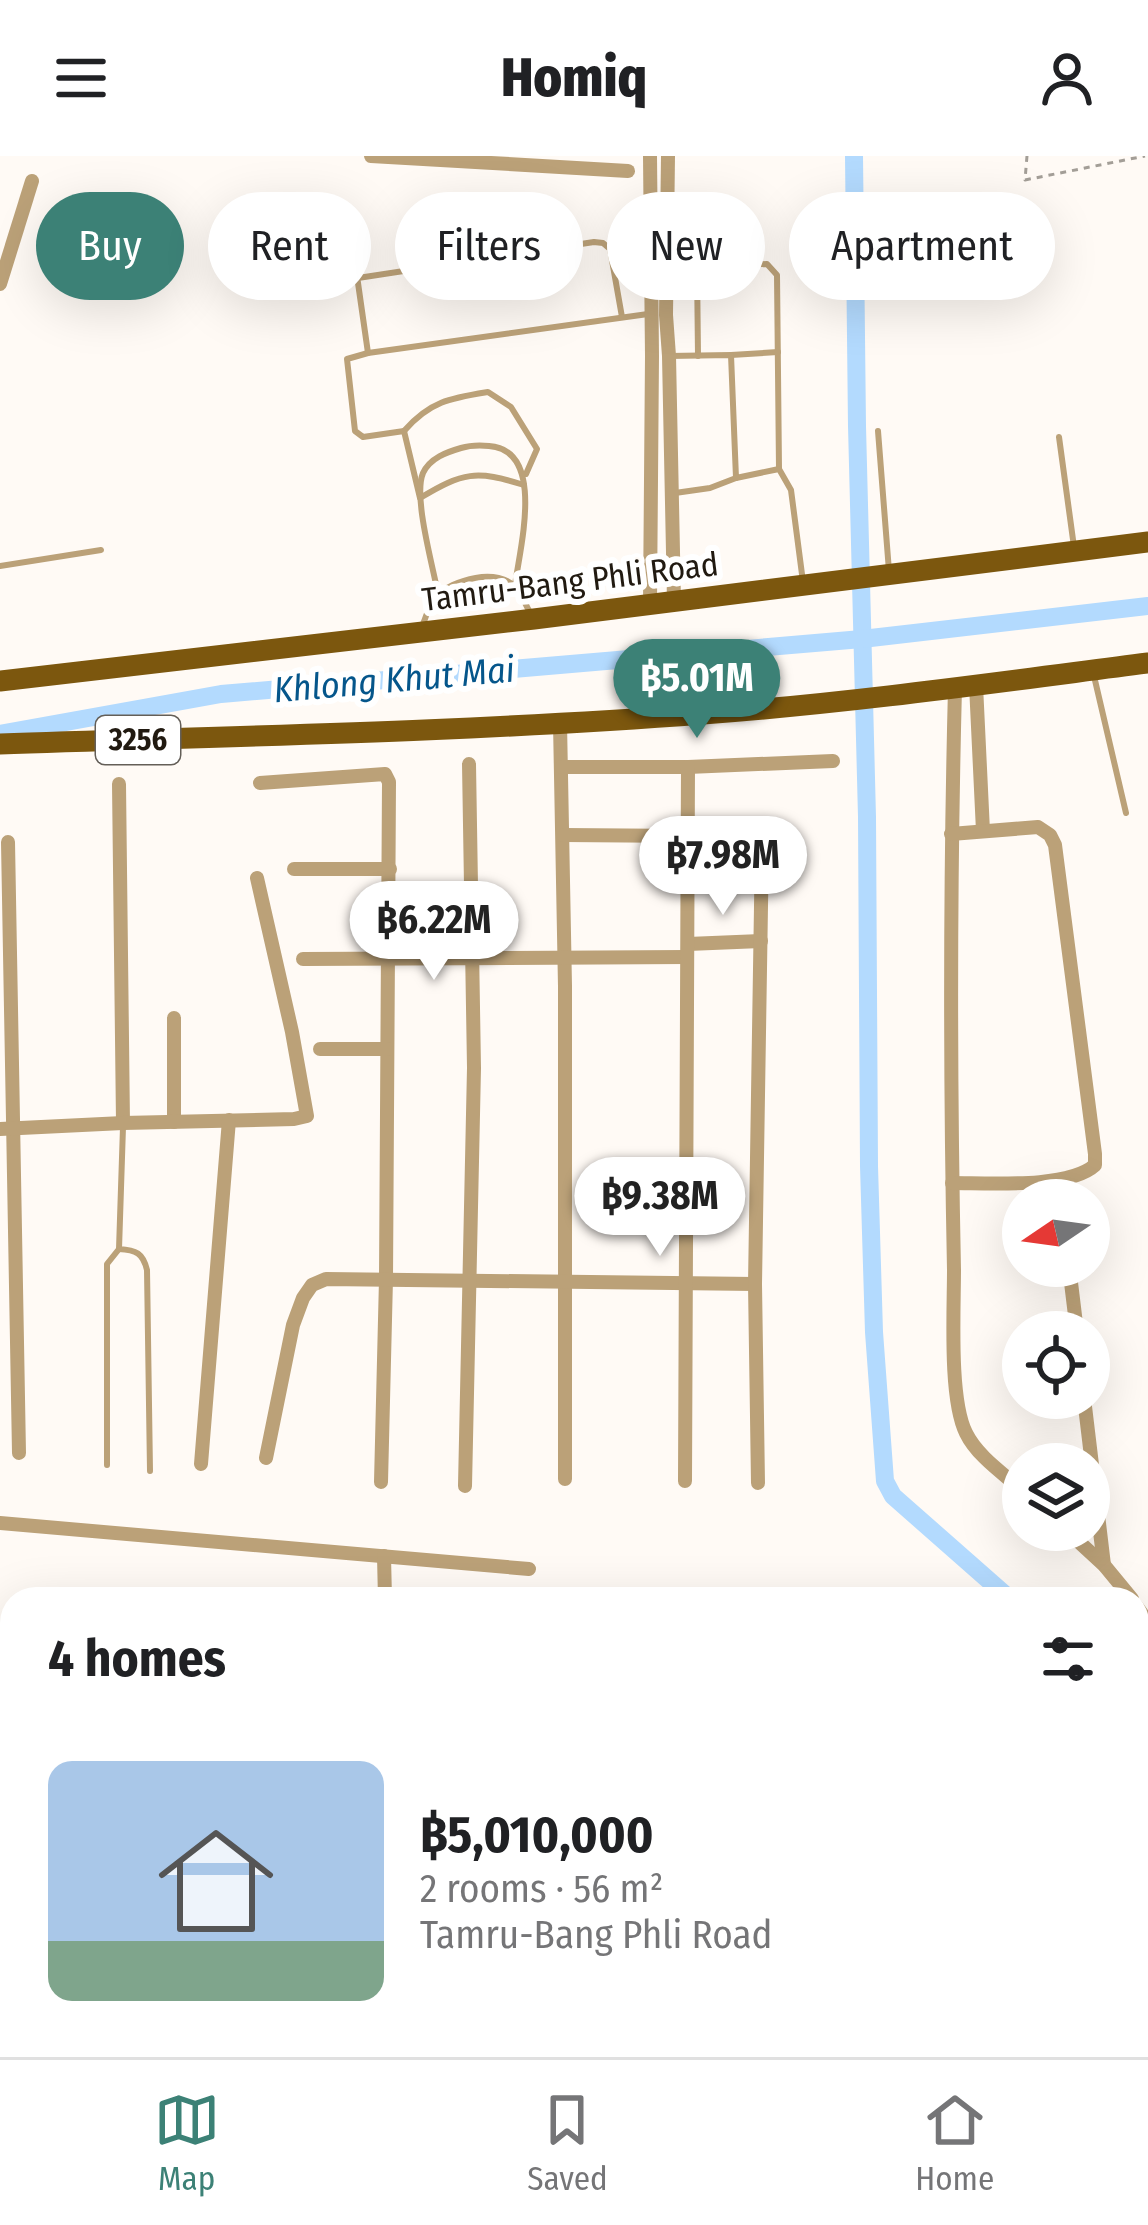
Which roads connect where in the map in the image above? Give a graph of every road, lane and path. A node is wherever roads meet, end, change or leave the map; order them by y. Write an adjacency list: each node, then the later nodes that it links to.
1 (371, 156): 6 (street)
2 (650, 156): 8 (street)
3 (668, 156): 9 (street)
4 (1027, 156): 5 (path)
5 (1145, 156)
6 (628, 172)
7 (32, 181): 12 (street)
8 (653, 192)
9 (665, 192)
10 (765, 264): 19 (lane)
11 (371, 276): 18 (lane)
12 (0, 284)
13 (361, 300): 20 (lane)
14 (654, 300): 17 (street)
15 (662, 300): 21 (street)
16 (697, 300): 22 (lane)
17 (652, 313): 18 (lane); 41 (street)
18 (622, 317): 20 (lane)
19 (778, 352): 23 (lane); 27 (lane)
20 (368, 353): 24 (lane)
21 (669, 356): 22 (lane); 30 (street)
22 (698, 356): 23 (lane)
23 (731, 356): 28 (lane)
24 (404, 431): 29 (lane); 31 (lane)
25 (878, 431): 36 (lane)
26 (1059, 436): 34 (lane)
27 (779, 469): 28 (lane); 37 (lane)
28 (736, 478): 30 (lane)
29 (524, 481): 31 (lane); 31 (lane); 38 (lane)
30 (671, 494): 40 (street)
31 (420, 497): 39 (lane)
32 (1148, 542): 34 (main road, Tamru-Bang Phli Road / 3256)
33 (101, 550): 35 (lane)
34 (1074, 551): 36 (main road, Tamru-Bang Phli Road / 3256)
35 (0, 566)
36 (888, 575): 37 (main road, Tamru-Bang Phli Road / 3256)
37 (814, 584): 40 (main road, Tamru-Bang Phli Road / 3256)
38 (515, 585): 39 (lane); 42 (lane)
39 (438, 594): 43 (lane)
40 (674, 601): 41 (main road, Tamru-Bang Phli Road / 3256)
41 (650, 603): 42 (main road, Tamru-Bang Phli Road / 3256)
42 (534, 619): 43 (main road, Tamru-Bang Phli Road / 3256)
43 (420, 633): 46 (main road, Tamru-Bang Phli Road / 3256)
44 (1148, 663): 45 (main road, 3256)
45 (1093, 670): 47 (main road, 3256); 56 (lane)
46 (0, 681)
47 (965, 687): 48 (main road, 3256); 57 (street); 58 (street)
48 (560, 723): 49 (main road, 3256); 53 (street)
49 (0, 745)
50 (833, 761): 52 (street)
51 (469, 764): 70 (street)
52 (688, 766): 53 (street); 60 (street)
53 (562, 767): 59 (street)
54 (260, 783): 64 (street)
55 (118, 784): 77 (street)
56 (1126, 813)
57 (983, 831): 58 (street); 79 (street)
58 (951, 834): 81 (street)
59 (564, 835): 60 (street); 68 (street)
60 (688, 836): 67 (street)
61 (8, 842): 78 (street)
62 (762, 843): 66 (street)
63 (294, 869): 64 (street)
64 (389, 869): 69 (street)
65 (256, 878): 75 (street)
66 (760, 940): 67 (street); 86 (street)
67 (687, 950): 68 (street); 87 (street)
68 (565, 956): 70 (street); 85 (street)
69 (388, 958): 70 (street); 71 (street); 74 (street)
70 (473, 958): 84 (street)
71 (303, 959)
72 (174, 1018): 76 (street)
73 (320, 1049): 74 (street)
74 (387, 1049): 83 (street)
75 (229, 1120): 76 (street); 91 (street)
76 (174, 1122): 77 (street)
77 (123, 1123): 78 (street); 82 (lane)
78 (6, 1129): 89 (street)
79 (1068, 1179)
80 (1002, 1183): 81 (street)
81 (952, 1184): 94 (street)
82 (119, 1249): 92 (lane); 93 (lane)
83 (386, 1279): 84 (street); 90 (street); 97 (street)
84 (469, 1280): 85 (street); 99 (street)
85 (565, 1281): 87 (street); 95 (street)
86 (755, 1284): 87 (street); 98 (street)
87 (686, 1285): 96 (street)
88 (1087, 1419): 103 (street)
89 (19, 1454)
90 (266, 1458)
91 (201, 1464)
92 (107, 1465)
93 (150, 1471)
94 (1002, 1472)
95 (565, 1479)
96 (686, 1481)
97 (381, 1483)
98 (758, 1483)
99 (464, 1486)
100 (0, 1523): 102 (street)
101 (1089, 1551): 103 (street)
102 (384, 1556): 104 (street); 105 (street)
103 (1104, 1565): 106 (street)
104 (529, 1569)
105 (385, 1587)
106 (1122, 1587)

